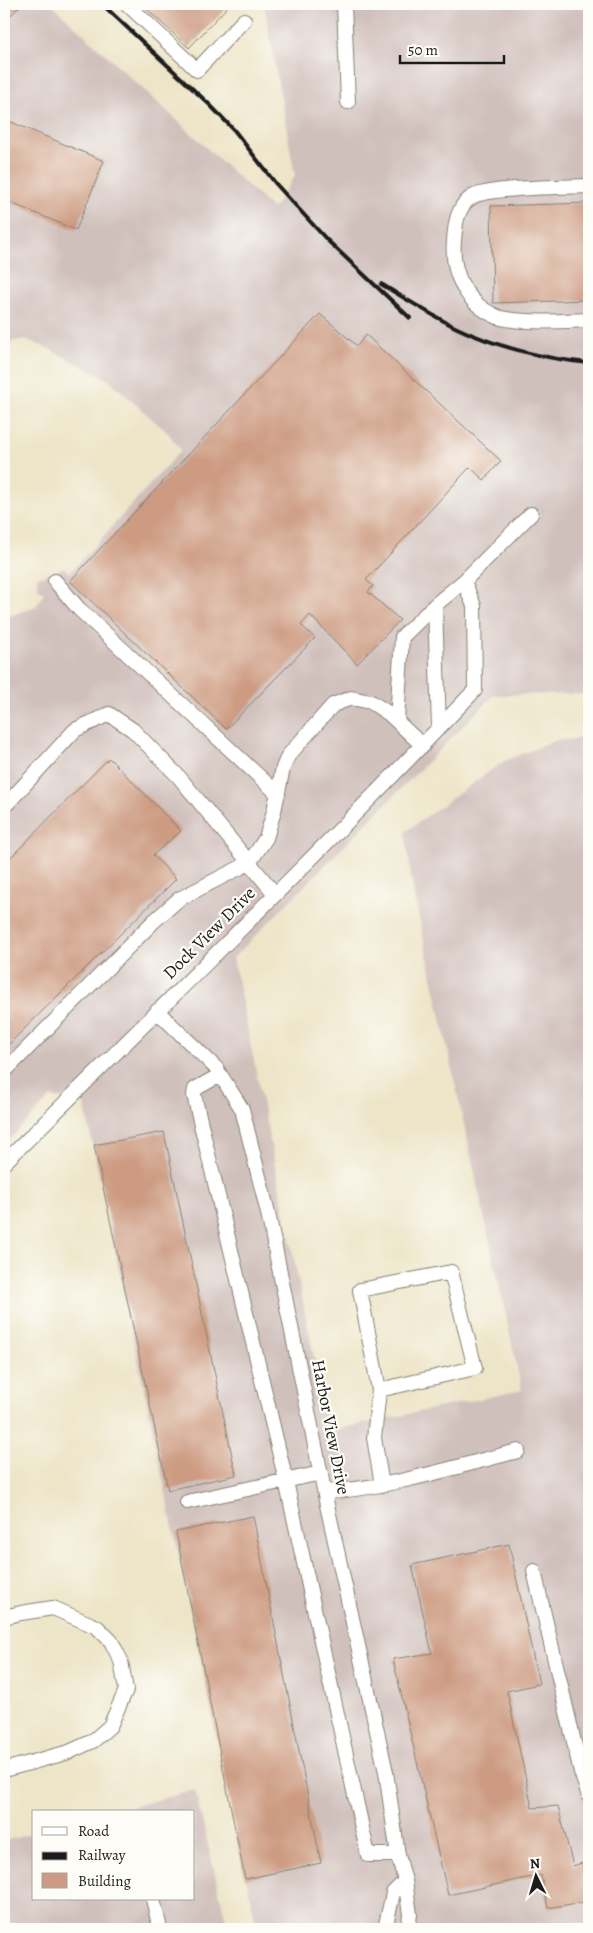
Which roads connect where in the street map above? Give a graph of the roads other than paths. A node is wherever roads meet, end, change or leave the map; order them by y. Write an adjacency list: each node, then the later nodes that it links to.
1 (127, 4): 3 (street)
2 (344, 4): 4 (street)
3 (244, 20)
4 (348, 102)
5 (589, 186): 6 (street)
6 (589, 320)
7 (530, 514): 9 (street)
8 (55, 581): 14 (street)
9 (464, 581): 10 (street); 12 (street, Dock View Drive)
10 (435, 605): 11 (street); 12 (street)
11 (397, 721): 13 (street); 14 (street)
12 (439, 728): 13 (street, Dock View Drive)
13 (424, 746): 17 (street, Dock View Drive)
14 (278, 794): 16 (street)
15 (4, 807): 16 (street)
16 (249, 863): 17 (street); 19 (street)
17 (275, 894): 18 (street, Dock View Drive)
18 (157, 1011): 20 (street, Harbor View Drive); 21 (street, Dock View Drive)
19 (4, 1072)
20 (220, 1075): 24 (street, Harbor View Drive); 25 (street)
21 (4, 1163)
22 (380, 1390): 22 (street); 26 (street)
23 (518, 1451): 26 (street)
24 (321, 1473): 25 (street); 27 (street, Harbor View Drive)
25 (286, 1481): 28 (street); 33 (street)
26 (382, 1484): 27 (street)
27 (325, 1492): 33 (street, Harbor View Drive)
28 (187, 1502)
29 (534, 1571): 32 (street)
30 (4, 1618): 31 (street)
31 (4, 1770)
32 (589, 1796)
33 (398, 1856): 34 (street, Harbor View Drive)
34 (405, 1881): 37 (street); 38 (street, Harbor View Drive)
35 (153, 1900): 36 (street)
36 (160, 1929)
37 (385, 1929)
38 (408, 1929)

